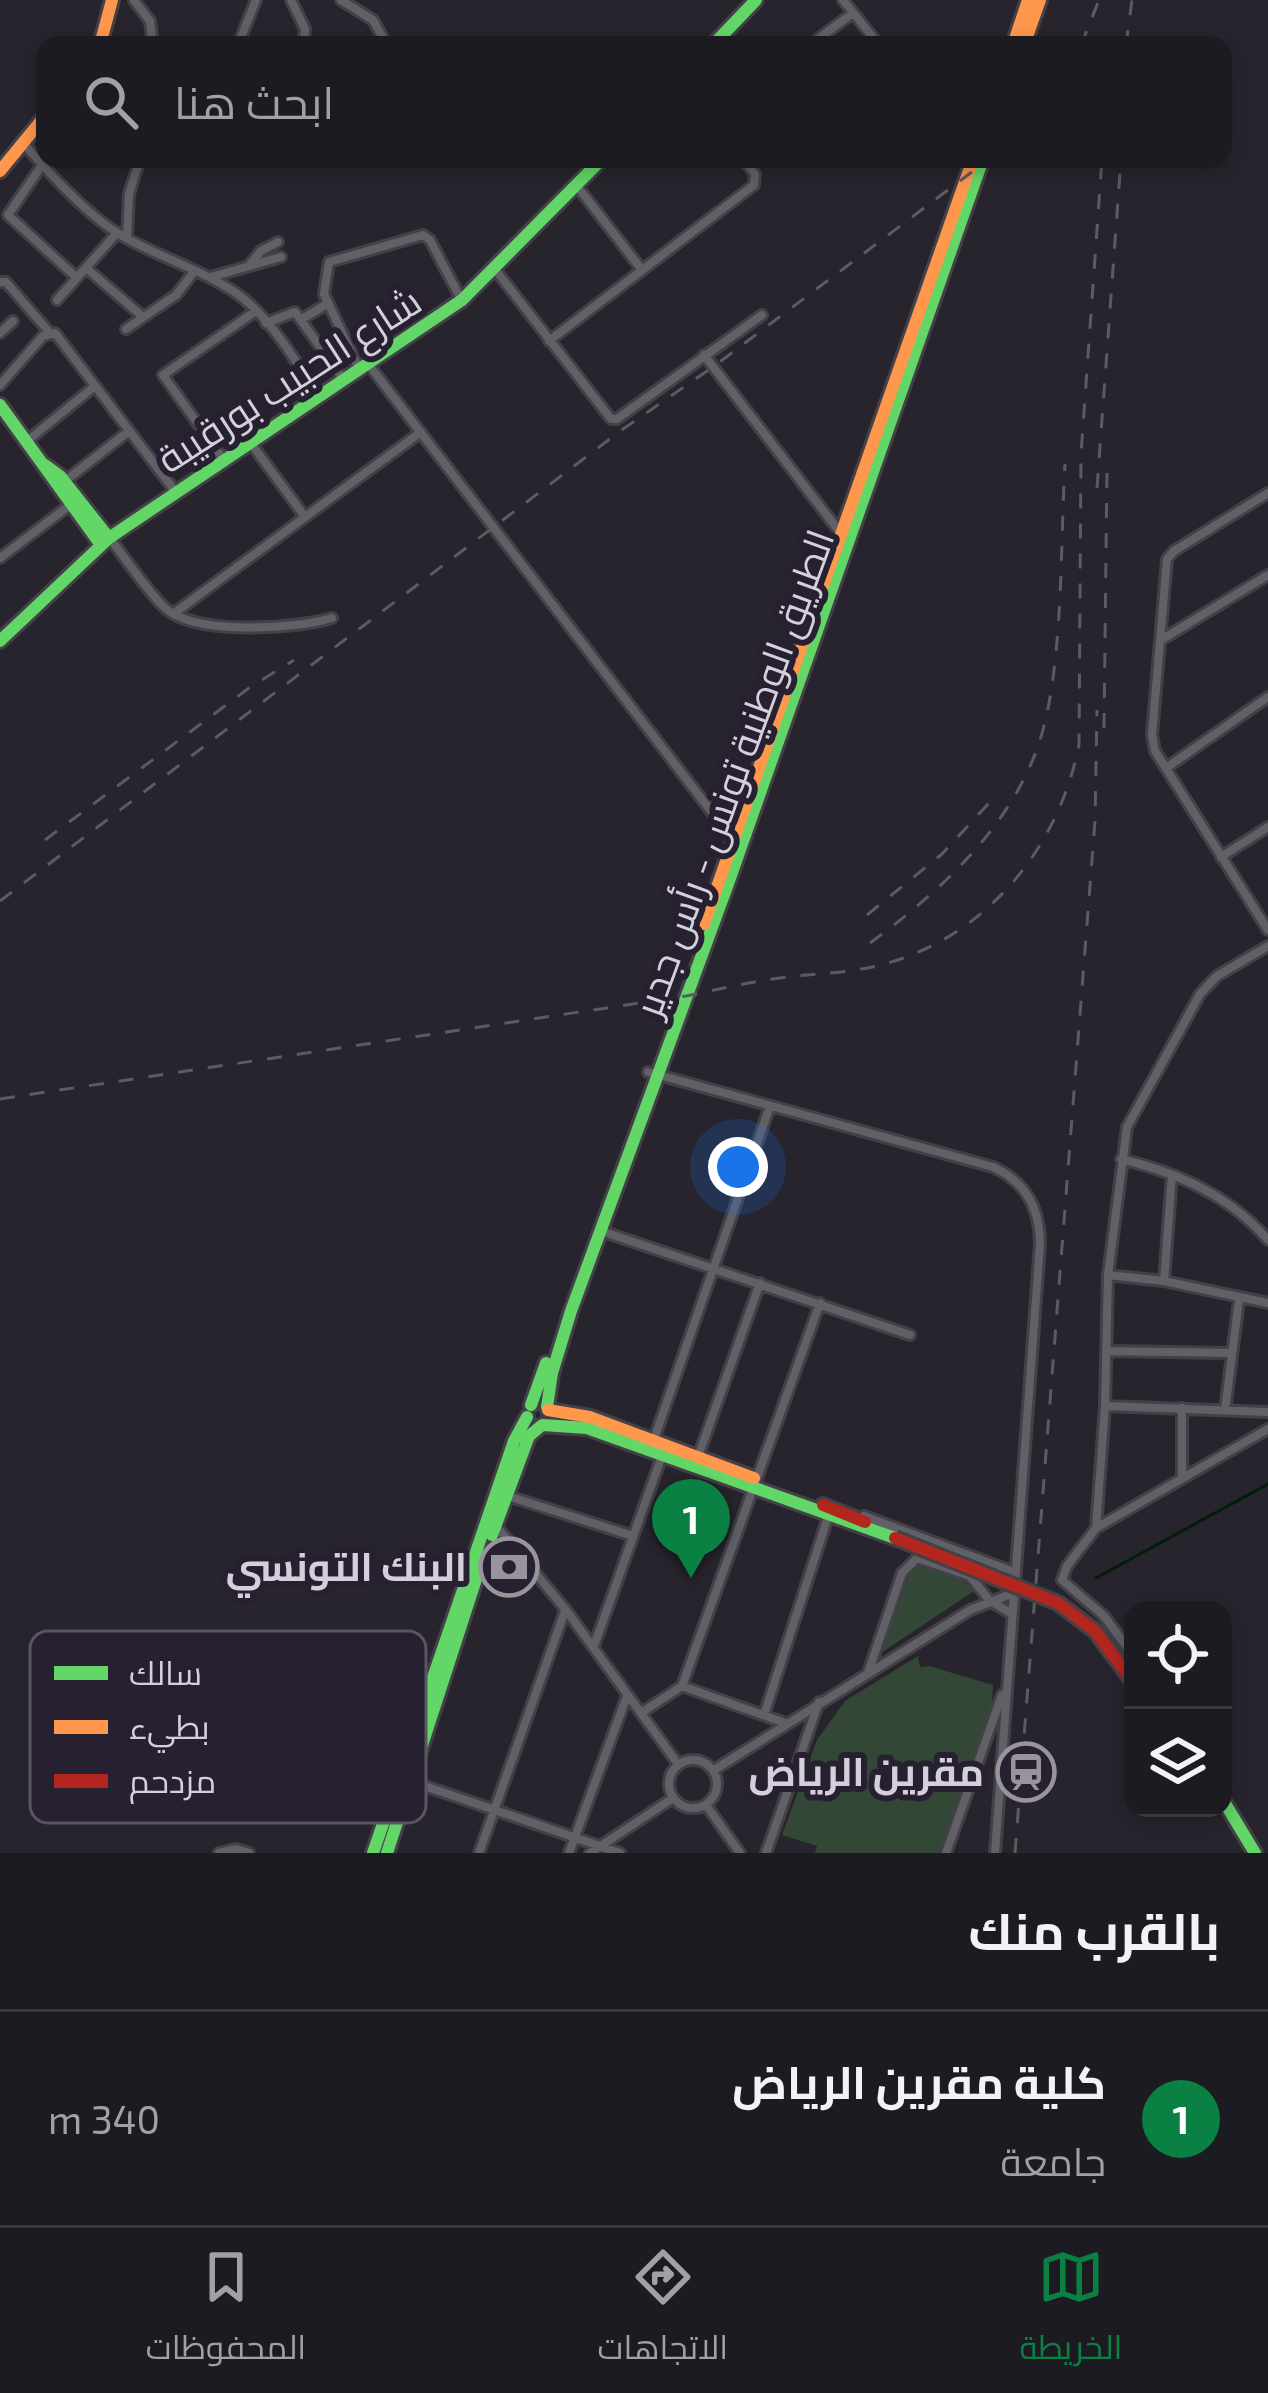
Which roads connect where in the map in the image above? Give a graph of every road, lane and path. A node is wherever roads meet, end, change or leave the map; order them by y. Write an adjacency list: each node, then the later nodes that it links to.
1 (112, 0): 11 (main road)
2 (134, 0): 12 (street)
3 (256, 0): 13 (street)
4 (291, 0): 14 (street)
5 (341, 0): 15 (street)
6 (756, 0): 16 (main road)
7 (843, 0): 10 (street)
8 (1028, 0): 19 (main road)
9 (1040, 0): 20 (main road)
10 (853, 13): 17 (street); 18 (street)
11 (102, 36)
12 (152, 36)
13 (242, 36)
14 (304, 36)
15 (382, 36)
16 (722, 36)
17 (822, 36)
18 (872, 36)
19 (1015, 36)
20 (1027, 36)
21 (36, 127): 22 (main road)
22 (23, 143): 23 (street); 24 (main road)
23 (36, 158)
24 (1, 168)
25 (40, 168): 41 (street)
26 (45, 168): 32 (street)
27 (137, 168): 33 (street)
28 (593, 168): 31 (main road, شارع الحبيب بورقيبة)
29 (750, 168): 39 (street)
30 (971, 168): 75 (main road, الطريق الوطنية تونس - رأس جدير)
31 (576, 185): 38 (main road, شارع الحبيب بورقيبة); 39 (street)
32 (117, 233): 33 (street); 37 (street)
33 (127, 238): 40 (street)
34 (278, 242): 36 (street)
35 (281, 257): 36 (street)
36 (250, 264): 42 (street)
37 (86, 268): 41 (street); 49 (street)
38 (494, 268): 45 (main road, شارع الحبيب بورقيبة); 56 (street)
39 (642, 270): 56 (street)
40 (193, 272): 42 (street); 49 (street)
41 (77, 278): 44 (street)
42 (209, 278): 47 (street)
43 (0, 282): 54 (street)
44 (57, 299)
45 (462, 300): 46 (street); 58 (main road, شارع الحبيب بورقيبة)
46 (327, 304): 50 (street); 58 (street)
47 (256, 310): 52 (street); 68 (street)
48 (762, 315): 57 (street)
49 (143, 317): 53 (street)
50 (302, 319): 52 (street); 59 (street)
51 (13, 322): 55 (street)
52 (266, 323): 62 (street)
53 (126, 329)
54 (49, 332): 60 (street); 61 (street)
55 (0, 333)
56 (549, 341): 57 (street)
57 (704, 355): 75 (street)
58 (364, 368): 59 (main road, شارع الحبيب بورقيبة); 65 (street)
59 (344, 380): 62 (main road, شارع الحبيب بورقيبة)
60 (0, 386)
61 (95, 386): 64 (street); 66 (street)
62 (318, 396): 67 (main road, شارع الحبيب بورقيبة)
63 (0, 405): 66 (main road)
64 (129, 430): 70 (street); 71 (street)
65 (421, 432): 74 (street); 86 (street)
66 (27, 441): 69 (main road)
67 (249, 441): 68 (main road, شارع الحبيب بورقيبة); 74 (street)
68 (223, 459): 71 (main road, شارع الحبيب بورقيبة)
69 (44, 464): 70 (main road); 73 (main road)
70 (64, 481): 76 (main road)
71 (175, 491): 76 (main road, شارع الحبيب بورقيبة)
72 (1268, 493): 82 (street)
73 (70, 505): 76 (main road); 77 (street)
74 (305, 517): 79 (street)
75 (845, 538): 86 (main road, الطريق الوطنية تونس - رأس جدير)
76 (105, 541): 79 (street); 81 (main road, شارع الحبيب بورقيبة)
77 (0, 558)
78 (1268, 575): 82 (street)
79 (173, 614): 80 (street)
80 (332, 618)
81 (0, 641)
82 (1160, 641): 84 (street)
83 (1268, 697): 84 (street)
84 (1166, 768): 87 (street)
85 (1268, 827): 87 (street)
86 (741, 832): 90 (main road, الطريق الوطنية تونس - رأس جدير)
87 (1221, 856): 88 (street)
88 (1268, 930)
89 (1268, 946): 92 (street)
90 (652, 1074): 91 (street); 94 (main road, الطريق الوطنية تونس - رأس جدير); 110 (main road, الطريق الوطنية تونس - رأس جدير)
91 (770, 1106): 96 (street); 123 (street)
92 (1121, 1159): 93 (street); 97 (street)
93 (1172, 1174): 95 (street); 98 (street)
94 (601, 1231): 96 (street); 107 (main road, الطريق الوطنية تونس - رأس جدير)
95 (1268, 1240)
96 (714, 1268): 99 (street); 114 (street)
97 (1108, 1275): 98 (street); 104 (street)
98 (1164, 1281): 100 (street)
99 (760, 1283): 101 (street); 115 (street)
100 (1239, 1300): 102 (street); 105 (street)
101 (820, 1303): 103 (street); 117 (street)
102 (1268, 1303)
103 (910, 1335)
104 (1107, 1351): 105 (street); 106 (street)
105 (1230, 1353): 109 (street)
106 (1105, 1406): 108 (street); 121 (street)
107 (548, 1408): 110 (main road); 112 (main road); 114 (main road)
108 (1182, 1408): 109 (street); 116 (street)
109 (1225, 1410): 111 (street)
110 (529, 1411): 112 (main road); 135 (main road, الطريق الوطنية تونس - رأس جدير)
111 (1268, 1412): 113 (street)
112 (542, 1425): 114 (main road); 118 (main road)
113 (1268, 1426): 116 (street)
114 (658, 1448): 115 (main road); 122 (street)
115 (697, 1462): 117 (main road)
116 (1182, 1478): 121 (street)
117 (755, 1483): 119 (main road); 133 (street)
118 (507, 1495): 120 (main road); 122 (street)
119 (829, 1512): 123 (street); 130 (main road, bridge); 138 (street)
120 (495, 1525): 126 (street); 140 (main road)
121 (1096, 1528): 128 (street)
122 (632, 1536): 129 (street)
123 (1014, 1572): 124 (street)
124 (1012, 1594): 125 (street); 127 (street)
125 (989, 1600): 127 (street); 131 (street); 131 (street)
126 (566, 1610): 129 (street); 146 (street)
127 (1012, 1614): 132 (street)
128 (1124, 1643)
129 (594, 1646): 134 (street)
130 (1124, 1670)
131 (868, 1671): 136 (street)
132 (1006, 1682): 163 (street); 164 (street)
133 (682, 1686): 137 (street); 138 (street)
134 (627, 1695): 137 (street); 151 (street)
135 (426, 1696)
136 (820, 1700): 139 (street); 162 (street)
137 (641, 1713): 141 (street)
138 (764, 1715): 139 (street)
139 (785, 1723): 142 (street)
140 (426, 1735)
141 (678, 1764): 142 (street); 144 (street)
142 (714, 1770): 145 (street)
143 (426, 1786): 146 (street)
144 (673, 1798): 145 (street); 152 (street)
145 (706, 1805): 161 (street)
146 (494, 1810): 151 (street); 157 (street)
147 (1224, 1817): 165 (main road)
148 (1232, 1817): 165 (main road)
149 (383, 1823): 155 (main road, الطريق الوطنية تونس - رأس جدير)
150 (398, 1823): 156 (main road)
151 (574, 1837): 152 (street); 158 (street)
152 (602, 1846): 159 (street); 160 (street)
153 (219, 1853): 154 (street)
154 (249, 1853)
155 (373, 1853)
156 (387, 1853)
157 (479, 1853)
158 (569, 1853)
159 (590, 1853)
160 (620, 1853)
161 (740, 1853)
162 (766, 1853)
163 (946, 1853)
164 (995, 1853)
165 (1251, 1853)

